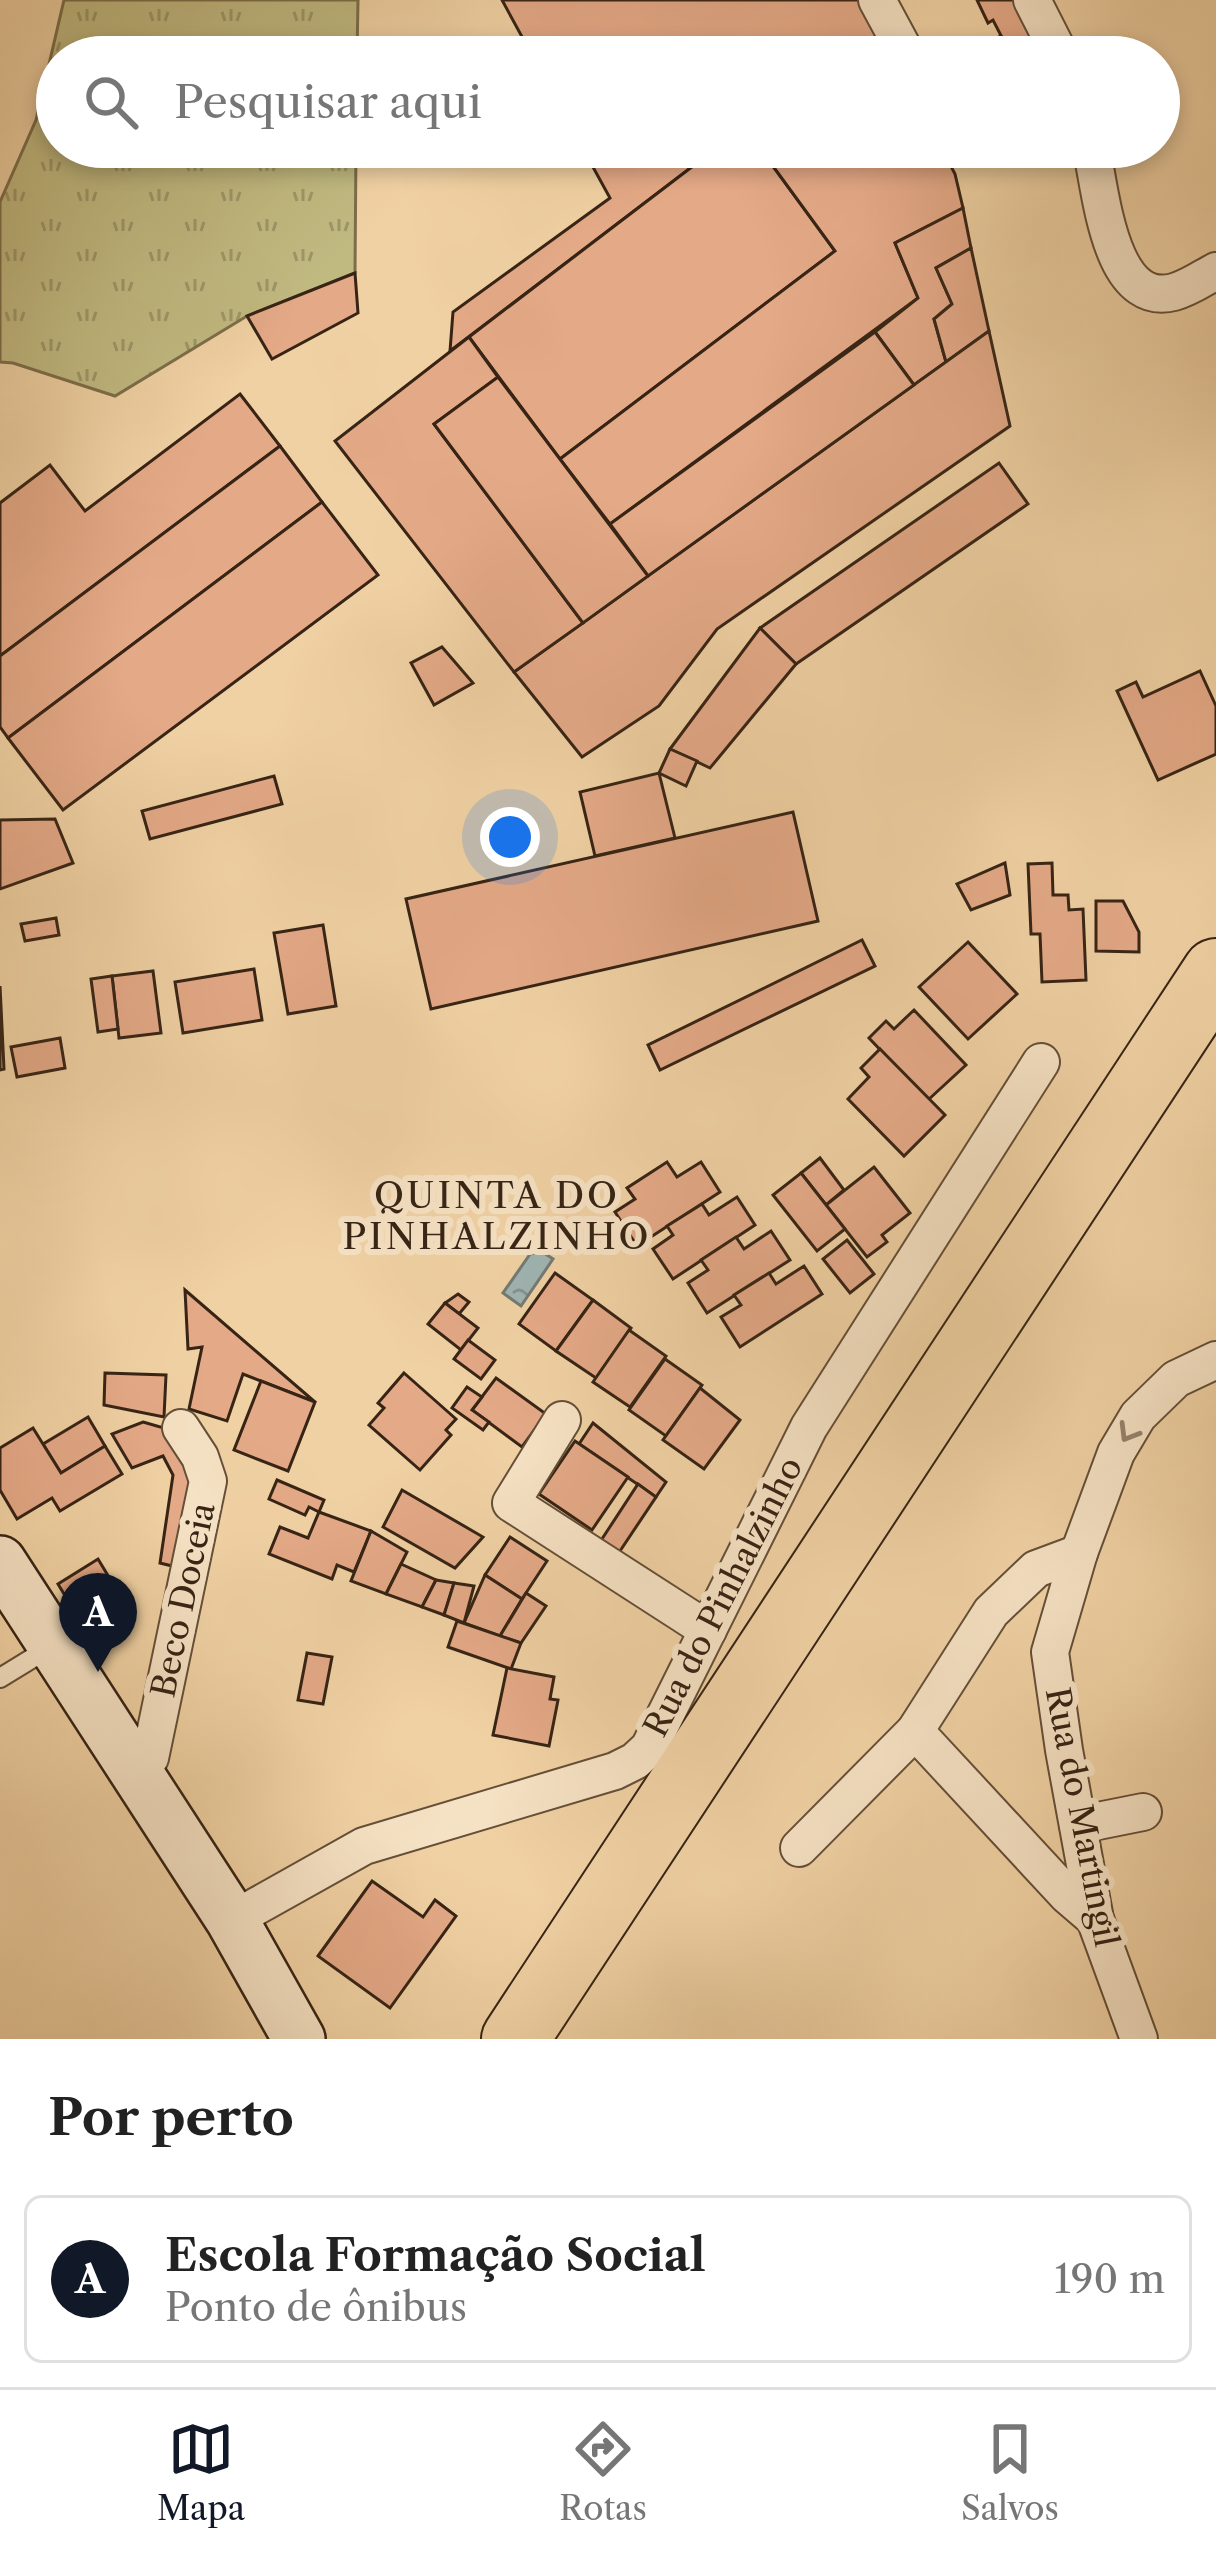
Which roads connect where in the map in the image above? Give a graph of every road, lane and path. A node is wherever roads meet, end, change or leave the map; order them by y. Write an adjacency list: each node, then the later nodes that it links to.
1 (878, 0): 3 (street)
2 (1032, 0): 4 (street)
3 (897, 36)
4 (1050, 36)
5 (1095, 168): 6 (street)
6 (1216, 271)
7 (1216, 972): 26 (highway)
8 (1216, 1045): 27 (highway)
9 (1041, 1062): 15 (street, Rua do Pinhalzinho)
10 (1216, 1360): 13 (street, Rua do Martingil, one-way to 13)
11 (562, 1420): 15 (street)
12 (181, 1429): 19 (street, Beco Doceia)
13 (1079, 1553): 18 (street); 21 (street, Rua do Martingil)
14 (0, 1562): 16 (main road)
15 (708, 1630): 24 (street, Rua do Pinhalzinho)
16 (53, 1645): 17 (lane); 19 (main road)
17 (0, 1678)
18 (916, 1732): 22 (street); 23 (street)
19 (136, 1773): 24 (main road)
20 (1143, 1812): 21 (street)
21 (1078, 1826): 23 (street, Rua do Martingil)
22 (799, 1848)
23 (1095, 1919): 28 (street, Rua do Martingil)
24 (232, 1920): 25 (main road)
25 (299, 2039)
26 (515, 2039)
27 (563, 2039)
28 (1139, 2039)

